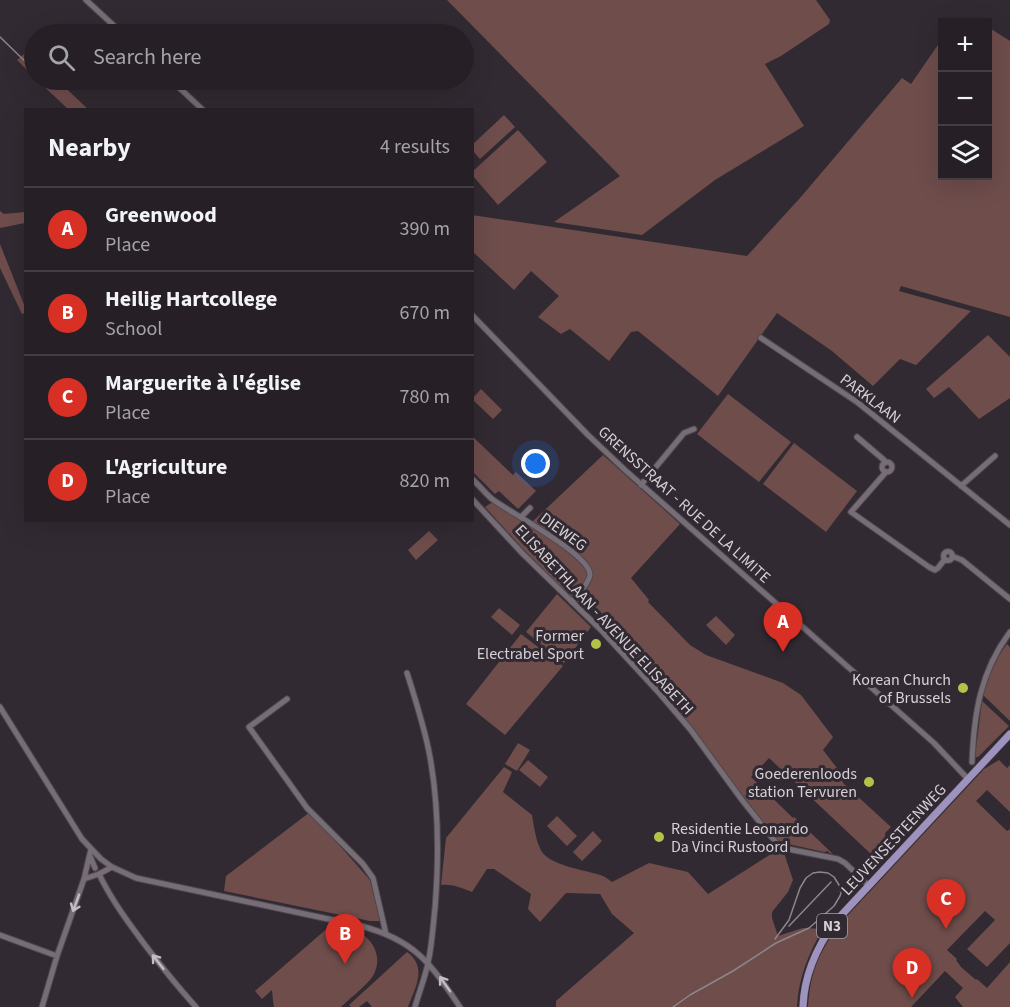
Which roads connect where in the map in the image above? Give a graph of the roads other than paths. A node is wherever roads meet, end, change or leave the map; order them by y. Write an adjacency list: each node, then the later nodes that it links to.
1 (86, 0): 2 (street)
2 (112, 24)
3 (182, 90): 4 (street)
4 (201, 108)
5 (474, 317): 11 (street, GRENSSTRAAT - RUE DE LA LIMITE)
6 (760, 338): 12 (street, PARKLAAN)
7 (694, 429): 11 (street)
8 (857, 437): 19 (street)
9 (995, 456): 12 (street)
10 (474, 480): 13 (street, DIEWEG)
11 (641, 485): 27 (street, GRENSSTRAAT - RUE DE LA LIMITE)
12 (962, 486): 18 (street, PARKLAAN)
13 (489, 495): 15 (street); 17 (street, DIEWEG)
14 (474, 501): 15 (street, ELISABETHLAAN - AVENUE ELISABETH)
15 (479, 505): 20 (street, ELISABETHLAAN - AVENUE ELISABETH)
16 (530, 508): 17 (street)
17 (521, 517): 20 (street, DIEWEG)
18 (1010, 525)
19 (1010, 599)
20 (572, 602): 33 (street, ELISABETHLAAN - AVENUE ELISABETH)
21 (1010, 632): 26 (street)
22 (408, 673): 37 (street)
23 (287, 699): 34 (street)
24 (0, 707): 28 (street)
25 (1010, 734): 27 (main road, LEUVENSESTEENWEG / N3)
26 (972, 762)
27 (967, 778): 33 (main road, LEUVENSESTEENWEG / N3)
28 (91, 852): 29 (street); 30 (street); 32 (street)
29 (112, 867): 31 (street); 34 (street)
30 (95, 868)
31 (99, 874): 32 (street); 39 (street, one-way to 31)
32 (84, 879): 36 (street, one-way to 36)
33 (868, 885): 42 (main road, LEUVENSESTEENWEG / N3)
34 (386, 934): 37 (street)
35 (0, 935): 36 (street)
36 (57, 956): 38 (street)
37 (428, 963): 40 (street); 41 (street, one-way to 37)
38 (42, 1007)
39 (196, 1007)
40 (415, 1007)
41 (460, 1007)
42 (803, 1007)

